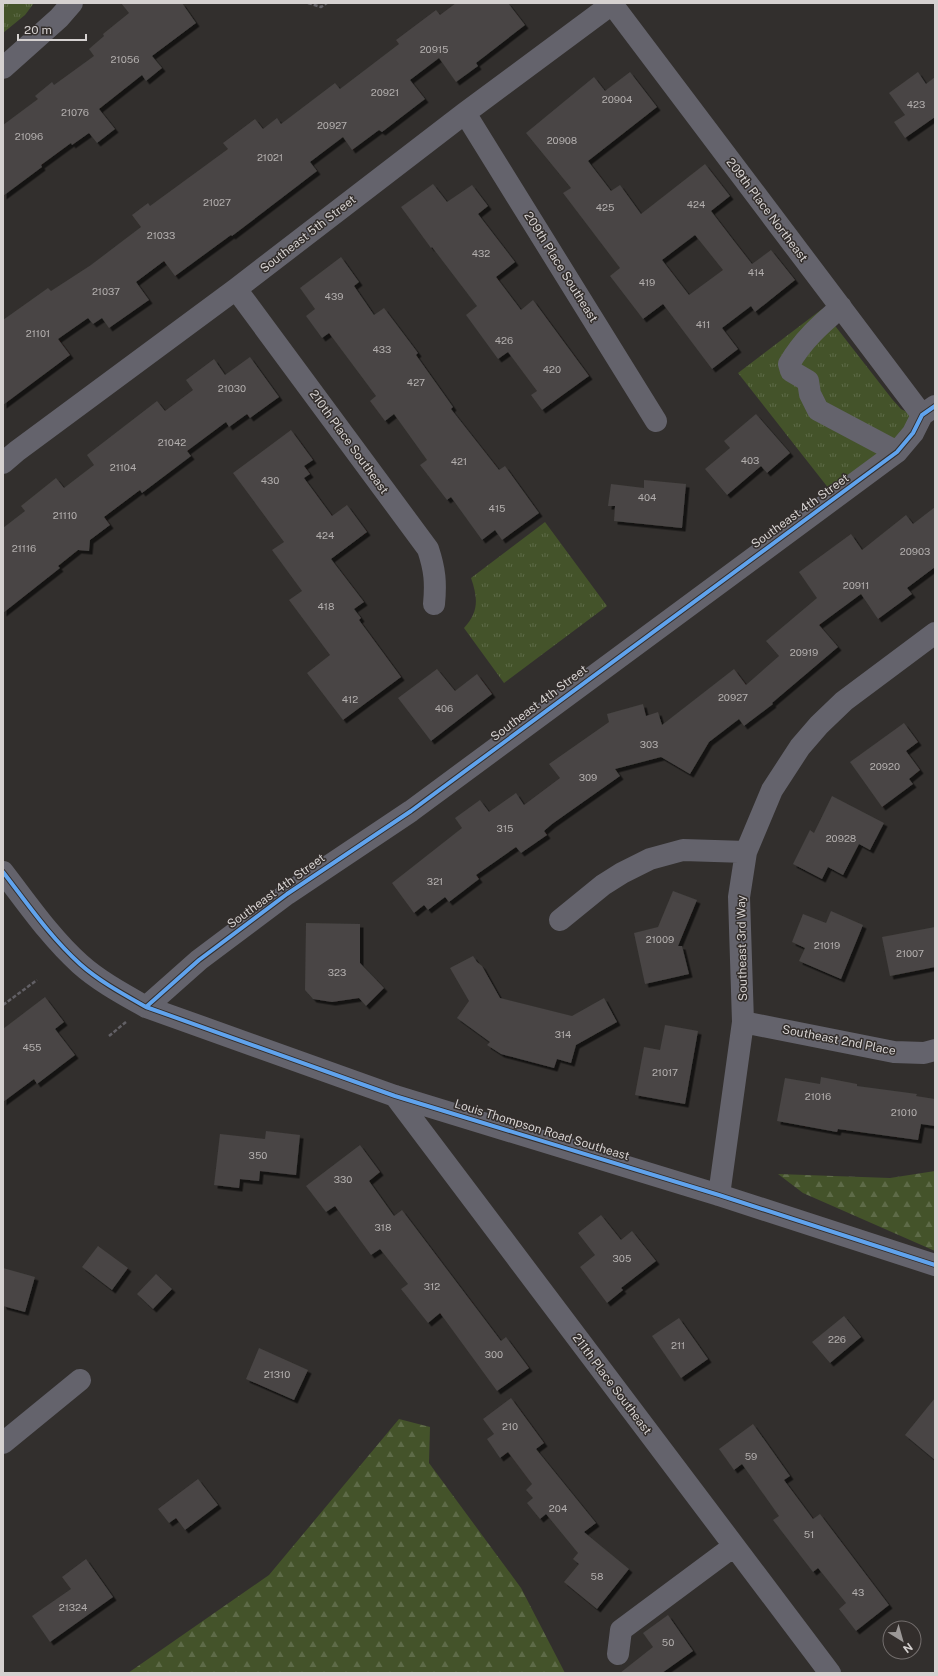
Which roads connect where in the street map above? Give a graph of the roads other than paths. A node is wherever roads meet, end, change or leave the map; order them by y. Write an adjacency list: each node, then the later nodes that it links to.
1 (72, 3): 3 (street)
2 (612, 4): 4 (street, Southeast 5th Street); 6 (street, 209th Place Northeast)
3 (3, 68)
4 (466, 113): 5 (street, Southeast 5th Street); 8 (street, 209th Place Southeast)
5 (236, 289): 10 (street, Southeast 5th Street); 11 (street, 210th Place Southeast)
6 (841, 307): 7 (street, 209th Place Northeast); 9 (street)
7 (929, 410): 9 (street, Southeast 4th Street)
8 (656, 421)
9 (897, 452): 16 (street, Southeast 4th Street)
10 (3, 463)
11 (434, 604)
12 (935, 633): 13 (street, Southeast 3rd Way)
13 (746, 852): 15 (street); 17 (street, Southeast 3rd Way)
14 (3, 872): 16 (street, Louis Thompson Road Southeast)
15 (560, 920)
16 (146, 1007): 19 (street, Louis Thompson Road Southeast)
17 (743, 1022): 18 (street, Southeast 2nd Place); 20 (street, Southeast 3rd Way)
18 (935, 1050)
19 (395, 1096): 20 (street, Louis Thompson Road Southeast); 24 (street, 211th Place Southeast)
20 (719, 1195): 21 (street, Louis Thompson Road Southeast)
21 (935, 1265)
22 (80, 1380): 23 (street)
23 (3, 1443)
24 (734, 1546): 25 (street); 26 (street, 211th Place Southeast)
25 (618, 1654)
26 (830, 1673)

